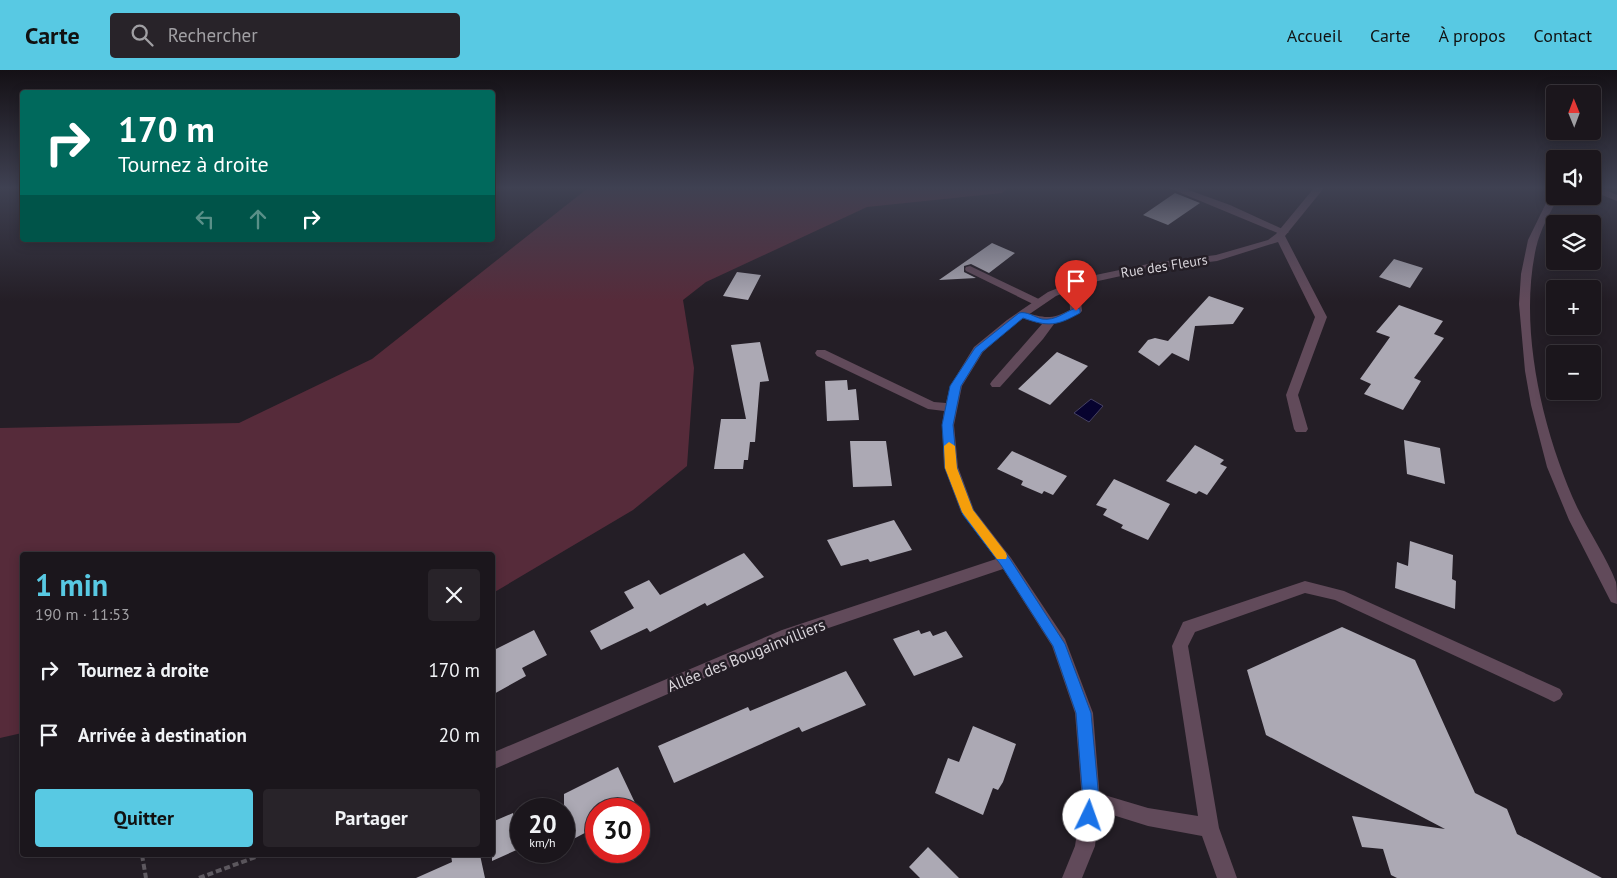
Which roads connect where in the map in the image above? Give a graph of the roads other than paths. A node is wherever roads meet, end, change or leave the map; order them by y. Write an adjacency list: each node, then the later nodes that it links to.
1 (1265, 226): 4 (street)
2 (1289, 226): 4 (street, Rue des Fleurs)
3 (1541, 226): 15 (street)
4 (1282, 234): 6 (street, Rue des Fleurs); 13 (street)
5 (970, 269): 7 (street)
6 (1074, 285): 7 (street, Rue des Fleurs); 9 (street)
7 (1039, 303): 8 (street, Rue des Fleurs)
8 (1022, 314): 9 (street); 12 (street, Rue des Fleurs)
9 (1050, 322): 11 (street)
10 (821, 353): 12 (street)
11 (996, 384)
12 (951, 408): 14 (street, Rue des Fleurs)
13 (1302, 429)
14 (1006, 562): 17 (street, Allée des Bougainvilliers); 18 (street, Rue des Fleurs)
15 (1617, 598)
16 (1554, 694): 19 (street)
17 (495, 761)
18 (1091, 800): 19 (street); 20 (street, Rue des Fleurs)
19 (1210, 828): 21 (street)
20 (1072, 878)
21 (1227, 878)

